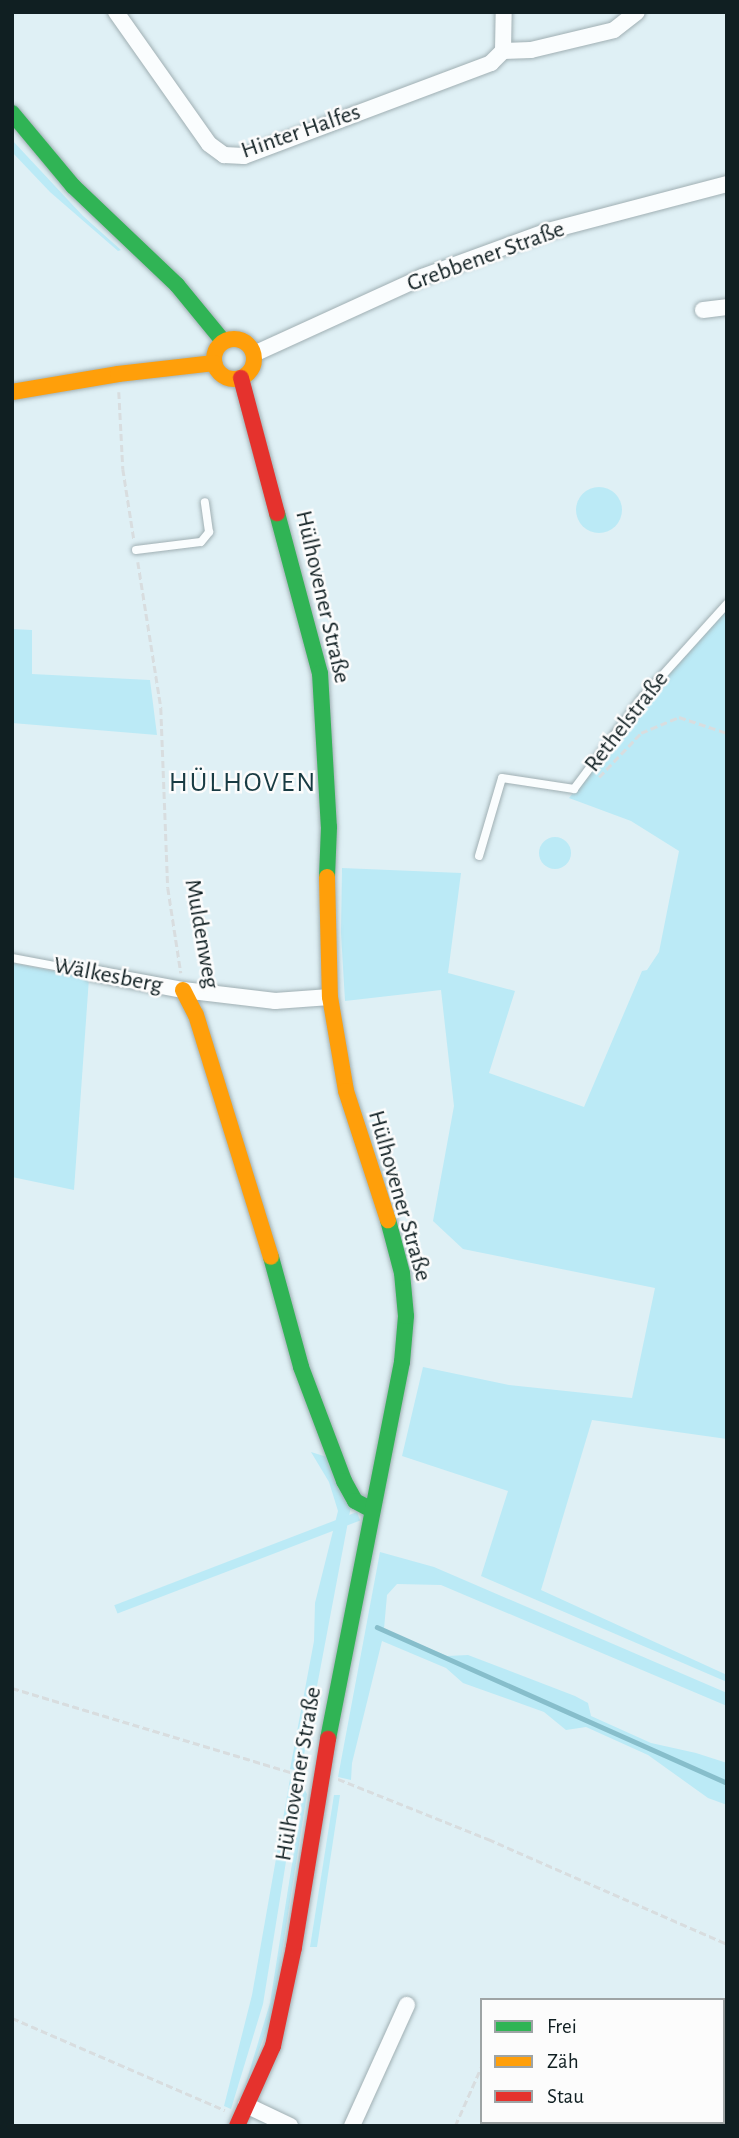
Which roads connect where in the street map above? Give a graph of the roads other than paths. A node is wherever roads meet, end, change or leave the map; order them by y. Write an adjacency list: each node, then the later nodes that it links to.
1 (116, 12): 4 (street, Hinter Halfes)
2 (504, 12): 4 (street)
3 (637, 12): 4 (street, Hinter Halfes)
4 (503, 51)
5 (12, 113): 9 (main road)
6 (727, 184): 10 (street, Grebbener Straße)
7 (727, 307): 8 (street)
8 (703, 310)
9 (223, 341): 10 (main road); 11 (main road)
10 (254, 354): 12 (main road)
11 (214, 363): 12 (main road); 13 (main road)
12 (242, 378): 21 (main road, Hülhovener Straße)
13 (12, 392)
14 (205, 502): 15 (lane)
15 (136, 550)
16 (727, 604): 17 (lane, Rethelstraße)
17 (479, 856)
18 (12, 958): 19 (lane, Wälkesberg)
19 (92, 973): 20 (street, Wälkesberg)
20 (183, 990): 21 (street, Wälkesberg); 22 (main road, Muldenweg)
21 (330, 998): 22 (main road, Hülhovener Straße)
22 (372, 1510): 24 (main road, Hülhovener Straße)
23 (407, 2005): 26 (street)
24 (241, 2116): 25 (street)
25 (290, 2126)
26 (352, 2126)

